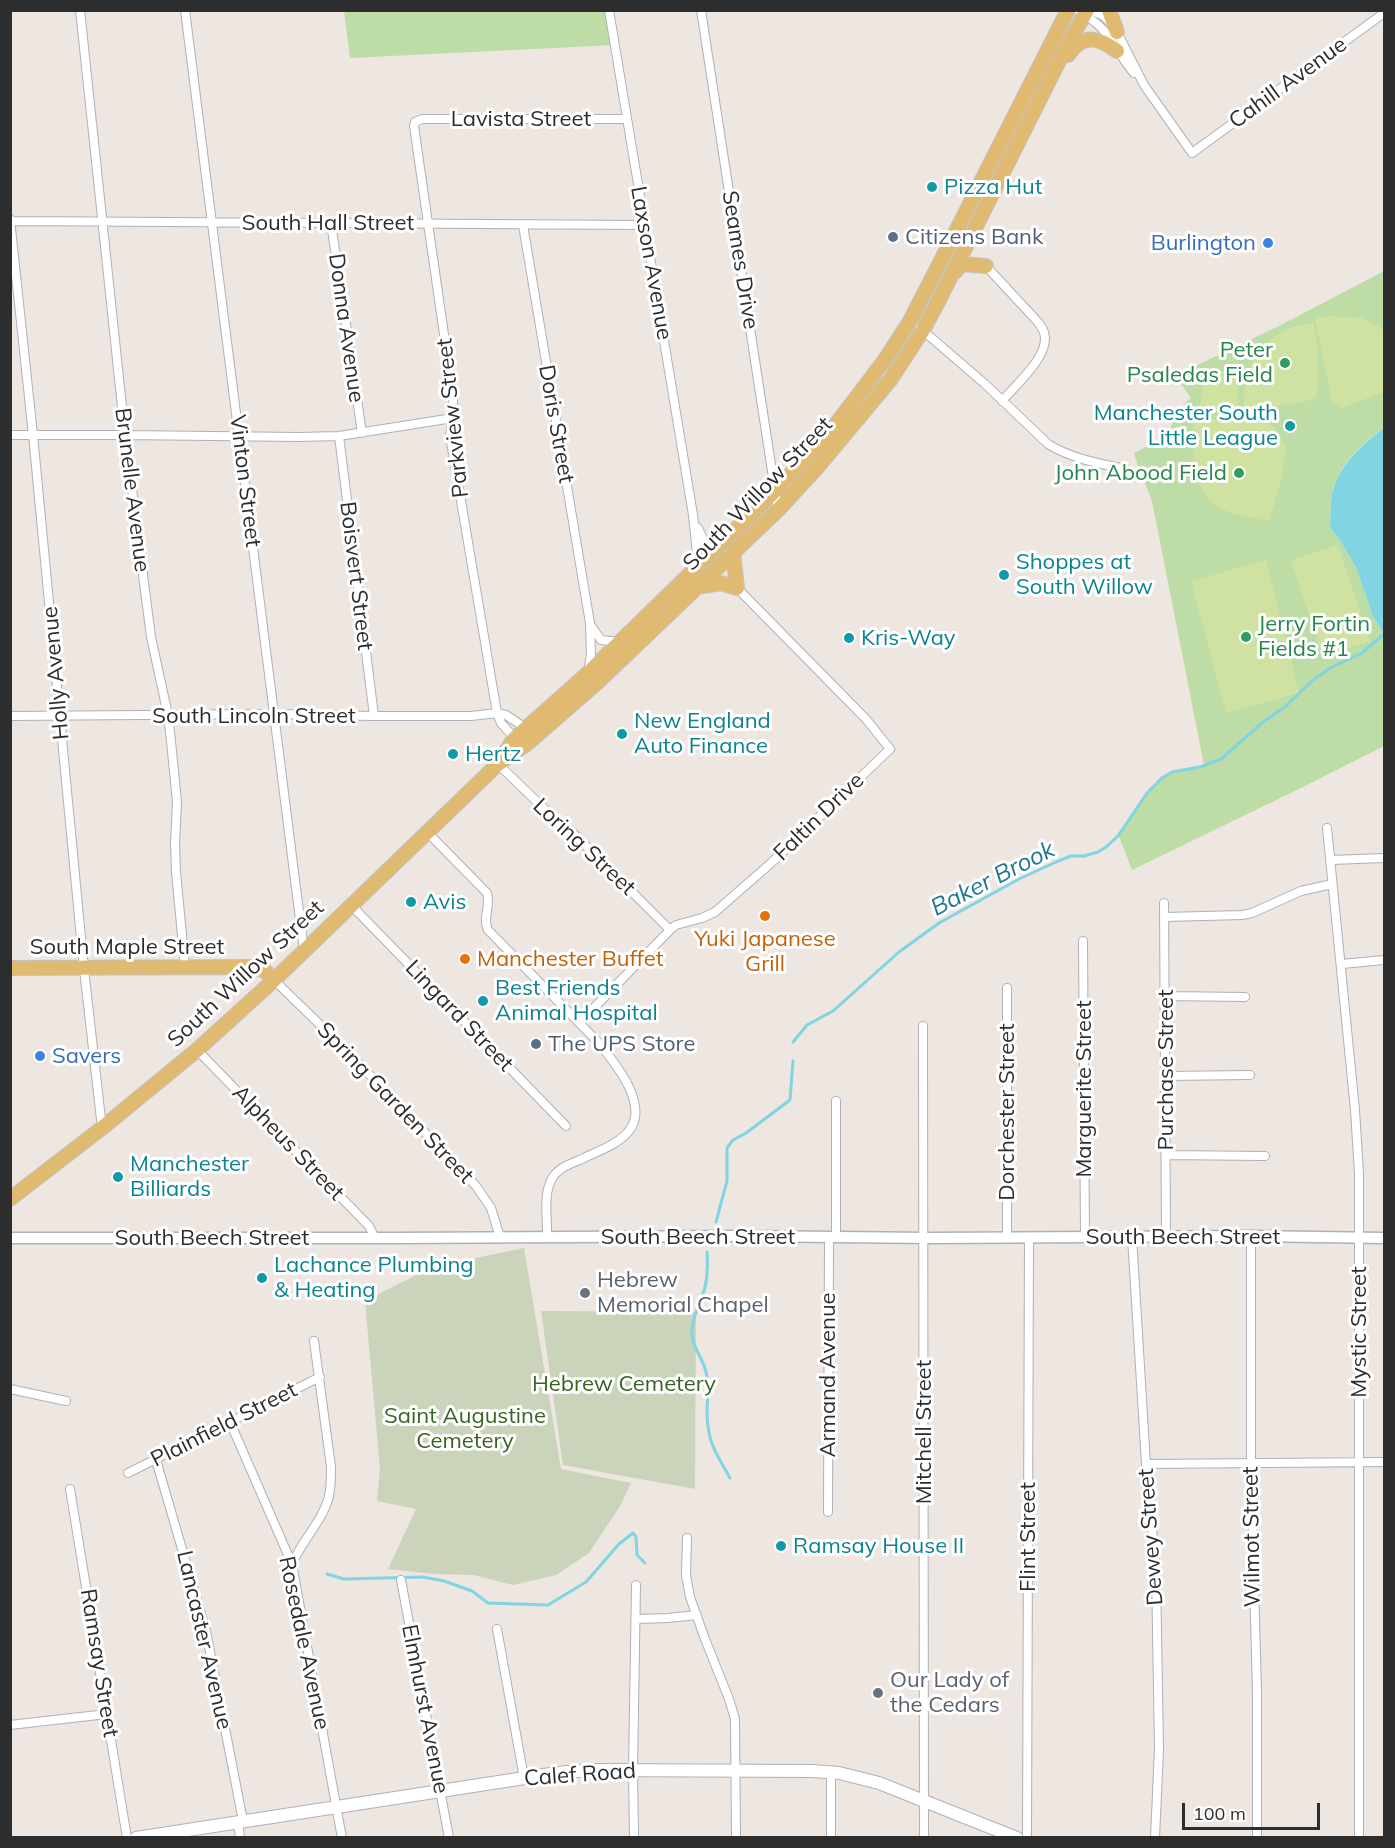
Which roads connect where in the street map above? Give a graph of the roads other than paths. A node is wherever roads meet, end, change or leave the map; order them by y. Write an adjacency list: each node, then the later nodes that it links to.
1 (80, 10): 16 (street, Brunelle Avenue)
2 (185, 10): 17 (street, Vinton Street)
3 (609, 10): 13 (street, Laxson Avenue)
4 (701, 10): 36 (street, Seames Drive)
5 (1068, 10): 25 (main road, South Willow Street)
6 (1109, 10): 9 (main road)
7 (1085, 12): 9 (street); 10 (street); 11 (main road, South Willow Street)
8 (1384, 13): 12 (street, Cahill Avenue)
9 (1118, 32): 12 (street)
10 (1118, 51): 11 (main road); 12 (street)
11 (1048, 84): 22 (main road, South Willow Street)
12 (1144, 85)
13 (627, 119): 14 (street, Lavista Street); 21 (street, Laxson Avenue)
14 (415, 122): 19 (street, Parkview Street)
15 (11, 220): 16 (street, South Hall Street); 31 (street, Holly Avenue)
16 (103, 222): 17 (street, South Hall Street); 32 (street, Brunelle Avenue)
17 (212, 222): 18 (street, South Hall Street); 34 (street, Vinton Street)
18 (331, 223): 19 (street, South Hall Street); 29 (street, Donna Avenue)
19 (428, 224): 20 (street, South Hall Street); 28 (street, Parkview Street)
20 (522, 225): 21 (street, South Hall Street); 45 (street, Doris Street)
21 (645, 225): 38 (street, Laxson Avenue)
22 (967, 246): 23 (main road); 24 (main road, South Willow Street)
23 (986, 266): 24 (main road); 27 (street)
24 (952, 276): 26 (main road, South Willow Street)
25 (910, 321): 26 (street); 36 (main road, South Willow Street)
26 (923, 330): 27 (street); 37 (main road, South Willow Street)
27 (1002, 401): 35 (street)
28 (453, 418): 29 (street); 48 (street, Parkview Street)
29 (362, 433): 33 (street)
30 (10, 435): 31 (street)
31 (33, 435): 32 (street); 52 (street, Holly Avenue)
32 (125, 435): 34 (street); 50 (street, Brunelle Avenue)
33 (339, 436): 34 (street); 53 (street, Boisvert Street)
34 (239, 437): 49 (street, Vinton Street)
35 (1126, 469)
36 (775, 491): 37 (street, Seames Drive); 40 (main road, South Willow Street)
37 (778, 510): 39 (main road, South Willow Street)
38 (693, 515): 40 (street, Laxson Avenue); 42 (street, Laxson Avenue)
39 (733, 553): 41 (main road, South Willow Street); 44 (main road)
40 (710, 554): 41 (street, Laxson Avenue); 42 (main road, South Willow Street)
41 (716, 568): 43 (main road, South Willow Street)
42 (694, 570): 46 (main road, South Willow Street)
43 (697, 587): 44 (main road); 54 (main road, South Willow Street)
44 (737, 588): 65 (street, Faltin Drive)
45 (590, 623): 46 (street); 47 (street, Doris Street)
46 (620, 642): 47 (main road, South Willow Street)
47 (587, 674): 54 (main road, South Willow Street)
48 (497, 713): 53 (street, South Lincoln Street); 54 (street); 55 (street)
49 (275, 714): 50 (street, South Lincoln Street); 53 (street, South Lincoln Street); 67 (street, Vinton Street)
50 (168, 715): 52 (street, South Lincoln Street); 70 (street, Brunelle Avenue)
51 (10, 716): 52 (street, South Lincoln Street)
52 (61, 716): 72 (street, Holly Avenue)
53 (374, 716)
54 (531, 732): 55 (main road, South Willow Street)
55 (518, 743): 56 (main road, South Willow Street)
56 (498, 764): 58 (main road, South Willow Street); 65 (street, Loring Street)
57 (1327, 828): 60 (street, Mystic Street)
58 (426, 832): 63 (main road, South Willow Street); 77 (street)
59 (1384, 858): 60 (street)
60 (1331, 860): 61 (street, Mystic Street)
61 (1332, 884): 64 (street); 69 (street, Mystic Street)
62 (1164, 903): 64 (street, Purchase Street)
63 (351, 905): 67 (main road, South Willow Street); 83 (street, Lingard Street)
64 (1165, 917): 75 (street, Purchase Street)
65 (670, 930): 77 (street, Faltin Drive)
66 (1083, 941): 99 (street, Marguerite Street)
67 (304, 951): 73 (main road, South Willow Street)
68 (1384, 960): 69 (street)
69 (1342, 964): 100 (street, Mystic Street)
70 (185, 967): 72 (main road, South Maple Street); 73 (main road, South Maple Street)
71 (10, 968): 72 (main road, South Maple Street)
72 (84, 969): 84 (street, Holly Avenue)
73 (274, 980): 79 (main road, South Willow Street); 90 (street, Spring Garden Street)
74 (1007, 988): 91 (street, Dorchester Street)
75 (1166, 996): 76 (street); 81 (street, Purchase Street)
76 (1245, 997)
77 (579, 1023): 88 (street)
78 (923, 1026): 98 (street, Mitchell Street)
79 (197, 1050): 84 (main road, South Willow Street); 96 (street, Alpheus Street)
80 (1250, 1075): 81 (street)
81 (1166, 1076): 85 (street, Purchase Street)
82 (836, 1101): 97 (street, Armand Avenue)
83 (566, 1126)
84 (102, 1128): 87 (main road, South Willow Street)
85 (1166, 1155): 86 (street); 94 (street, Purchase Street)
86 (1265, 1156)
87 (10, 1199)
88 (547, 1236): 90 (street, South Beech Street); 97 (street, South Beech Street)
89 (1251, 1236): 94 (street, South Beech Street); 100 (street, South Beech Street); 111 (street, Wilmot Street)
90 (500, 1237): 96 (street, South Beech Street)
91 (1007, 1237): 92 (street, South Beech Street); 98 (street, South Beech Street)
92 (1029, 1237): 99 (street, South Beech Street); 142 (street, Flint Street)
93 (1132, 1237): 94 (street, South Beech Street); 99 (street, South Beech Street); 110 (street, Dewey Street)
94 (1166, 1237)
95 (10, 1238): 96 (street, South Beech Street)
96 (375, 1238)
97 (833, 1238): 98 (street, South Beech Street); 114 (street, Armand Avenue)
98 (924, 1238): 129 (street, Mitchell Street)
99 (1085, 1238)
100 (1359, 1238): 101 (street, South Beech Street); 108 (street, Mystic Street)
101 (1384, 1238)
102 (314, 1341): 103 (street)
103 (320, 1377): 106 (street, Plainfield Street); 116 (street)
104 (10, 1389): 105 (street)
105 (66, 1401)
106 (230, 1422): 107 (street, Plainfield Street); 116 (street, Rosedale Avenue)
107 (156, 1460): 112 (street, Plainfield Street); 131 (street, Lancaster Avenue)
108 (1359, 1462): 109 (street); 111 (street); 145 (street, Mystic Street)
109 (1384, 1462)
110 (1146, 1464): 111 (street); 143 (street, Dewey Street)
111 (1251, 1464): 144 (street, Wilmot Street)
112 (128, 1473)
113 (70, 1489): 122 (street, Ramsay Street)
114 (828, 1512)
115 (687, 1538): 119 (street)
116 (292, 1564): 130 (street, Rosedale Avenue)
117 (401, 1580): 128 (street, Elmhurst Avenue)
118 (636, 1585): 120 (street)
119 (697, 1616): 120 (street); 125 (street)
120 (636, 1619): 124 (street)
121 (497, 1629): 127 (street)
122 (107, 1714): 123 (street); 132 (street, Ramsay Street)
123 (10, 1725)
124 (633, 1770): 125 (main road, Calef Road); 127 (main road, Calef Road); 137 (street)
125 (736, 1770): 126 (main road, Calef Road); 138 (street)
126 (831, 1772): 129 (main road, Calef Road); 139 (street)
127 (524, 1778): 128 (main road, Calef Road)
128 (441, 1791): 130 (main road, Calef Road); 136 (street, Elmhurst Avenue)
129 (924, 1801): 140 (street, Mitchell Street); 141 (main road, Calef Road)
130 (336, 1806): 131 (main road, Calef Road); 135 (street, Rosedale Avenue)
131 (240, 1822): 133 (main road, Calef Road); 134 (street, Lancaster Avenue)
132 (127, 1838)
133 (136, 1838)
134 (240, 1838)
135 (342, 1838)
136 (449, 1838)
137 (634, 1838)
138 (736, 1838)
139 (831, 1838)
140 (924, 1838)
141 (1017, 1838)
142 (1027, 1838)
143 (1155, 1838)
144 (1257, 1838)
145 (1359, 1838)

